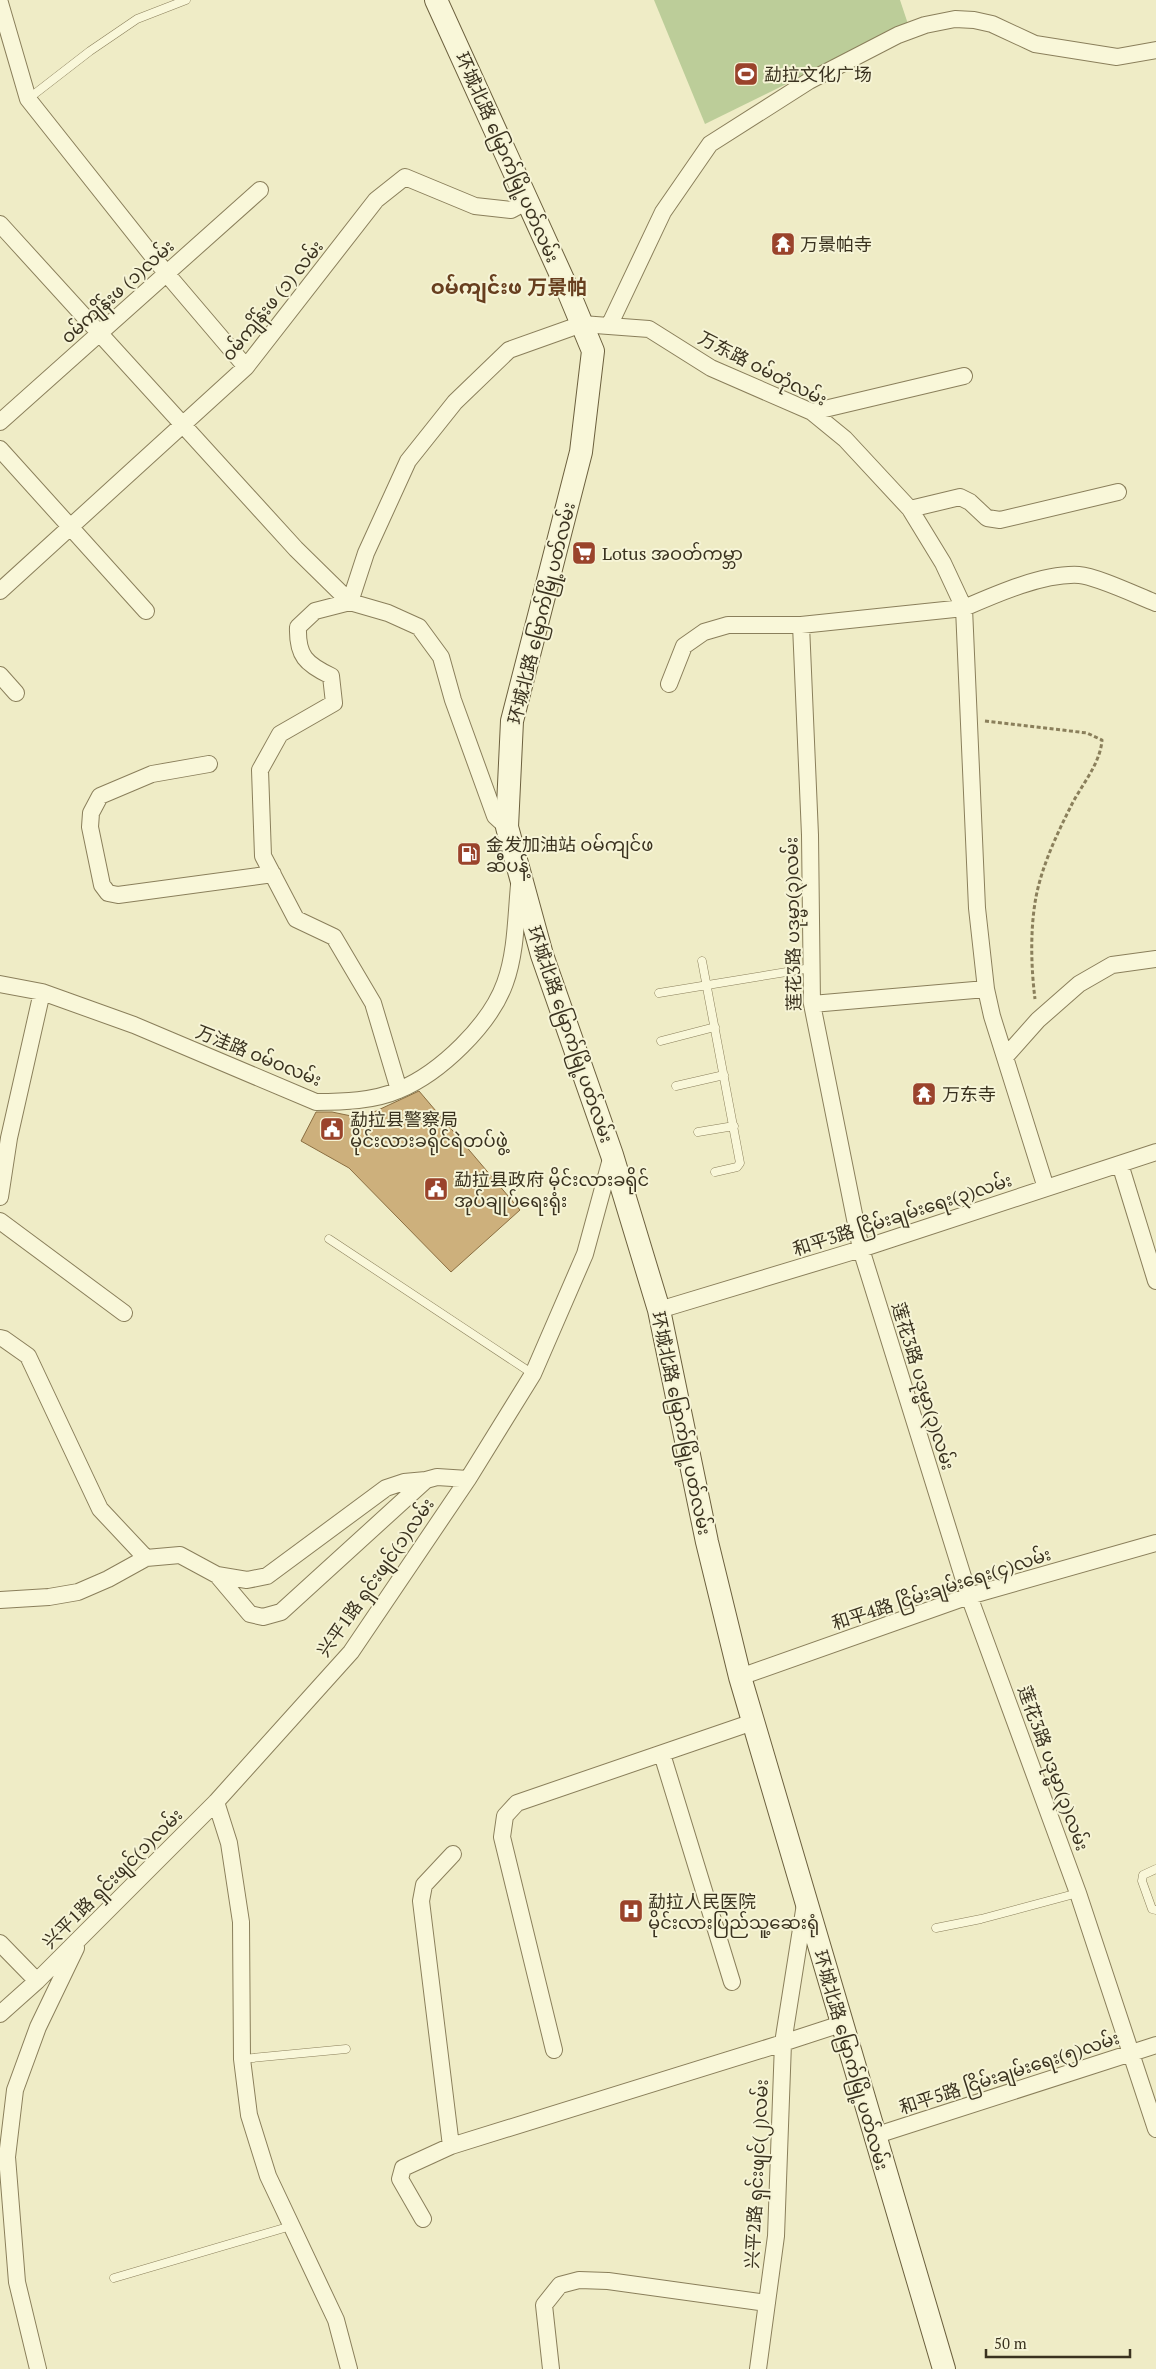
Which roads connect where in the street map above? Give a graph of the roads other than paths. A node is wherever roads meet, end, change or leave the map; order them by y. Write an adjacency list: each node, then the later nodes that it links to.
1 (186, 0): 5 (lane)
2 (436, 0): 7 (street, 环城北路 မြောက်မြို့ပတ်လမ်း)
3 (0, 3): 5 (street)
4 (1156, 50): 11 (street)
5 (28, 99): 9 (street)
6 (260, 190): 9 (street, ဝမ်ကျိန်းဖ (၁)လမ်း)
7 (528, 201): 10 (street, 环城北路 မြောက်မြို့ပတ်လမ်း); 13 (street, ဝမ်ကျိန်းဖ (၁) လမ်း)
8 (0, 224): 12 (street)
9 (166, 273): 12 (street, ဝမ်ကျိန်းဖ (၁)လမ်း); 13 (street)
10 (582, 324): 11 (street, 万东路 ဝမ်တုံလမ်း); 23 (street); 32 (street, 环城北路 မြောက်မြို့ပတ်လမ်း)
11 (609, 326): 15 (street, 万东路 ဝမ်တုံလမ်း)
12 (99, 334): 16 (street, ဝမ်ကျိန်းဖ (၁)လမ်း); 17 (street)
13 (246, 367): 17 (street, ဝမ်ကျိန်းဖ (၁) လမ်း)
14 (964, 376): 15 (street)
15 (812, 412): 20 (street, 万东路 ဝမ်တုံလမ်း)
16 (0, 422)
17 (182, 425): 21 (street, ဝမ်ကျိန်းဖ (၁) လမ်း); 23 (street)
18 (0, 449): 21 (street)
19 (1118, 492): 20 (street)
20 (910, 509): 25 (street, 万东路 ဝမ်တုံလမ်း)
21 (70, 527): 22 (street, ဝမ်ကျိန်းဖ (၁) လမ်း); 26 (street)
22 (0, 591)
23 (350, 602): 32 (street); 33 (street)
24 (1156, 603): 25 (street)
25 (964, 608): 27 (street); 40 (street)
26 (146, 611)
27 (801, 625): 29 (street); 37 (street, 莲花3路 ပဒုမ္မာ(၃)လမ်း)
28 (0, 675): 30 (street)
29 (669, 684)
30 (16, 693)
31 (209, 764): 33 (street)
32 (507, 827): 34 (street, 环城北路 မြောက်မြို့ပတ်လမ်း)
33 (273, 874): 49 (street)
34 (521, 876): 49 (street, 万洼路 ဝမ်ဝလမ်း); 53 (street, 环城北路 မြောက်မြို့ပတ်လမ်း)
35 (1156, 958): 46 (street)
36 (702, 961): 39 (lane)
37 (811, 968): 39 (lane); 43 (street, 莲花3路 ပဒုမ္မာ(၃)လမ်း)
38 (0, 984): 41 (street, 万洼路 ဝမ်ဝလမ်း)
39 (706, 984): 42 (lane); 44 (lane)
40 (986, 989): 43 (street); 46 (street)
41 (42, 992): 49 (street, 万洼路 ဝမ်ဝလမ်း); 57 (street)
42 (659, 993)
43 (812, 1004): 60 (street, 莲花3路 ပဒုမ္မာ(၃)လမ်း)
44 (715, 1027): 45 (lane); 47 (lane)
45 (661, 1041)
46 (1005, 1057): 56 (street)
47 (724, 1075): 48 (lane); 50 (lane)
48 (676, 1086)
49 (399, 1090)
50 (734, 1126): 51 (lane); 55 (lane)
51 (698, 1132)
52 (1156, 1152): 54 (street, 和平3路 ငြိမ်းချမ်းရေး(၃)လမ်း)
53 (612, 1155): 62 (street, 环城北路 မြောက်မြို့ပတ်လမ်း); 65 (street, 兴平1路 ရှင်းဖျင်(၁)လမ်း)
54 (1120, 1164): 56 (street, 和平3路 ငြိမ်းချမ်းရေး(၃)လမ်း); 61 (street)
55 (715, 1172)
56 (1046, 1188): 60 (street, 和平3路 ငြိမ်းချမ်းရေး(၃)လမ်း)
57 (0, 1197)
58 (0, 1221): 63 (street)
59 (329, 1238): 65 (lane)
60 (861, 1249): 62 (street, 和平3路 ငြိမ်းချမ်းရေး(၃)လမ်း); 71 (street, 莲花3路 ပဒုမ္မာ(၃)လမ်း)
61 (1156, 1281)
62 (659, 1310): 73 (street, 环城北路 မြောက်မြို့ပတ်လမ်း)
63 (124, 1313)
64 (0, 1338): 69 (street)
65 (533, 1374): 66 (street, 兴平1路 ရှင်းဖျင်(၁)လမ်း)
66 (468, 1479): 67 (street); 76 (street, 兴平1路 ရှင်းဖျင်(၁)လမ်း)
67 (426, 1480): 70 (street); 70 (street)
68 (1156, 1543): 71 (street, 和平4路 ငြိမ်းချမ်းရေး(၄)လမ်း)
69 (146, 1558): 70 (street); 72 (street)
70 (217, 1575)
71 (969, 1596): 73 (street, 和平4路 ငြိမ်းချမ်းရေး(၄)လမ်း); 79 (street, 莲花3路 ပဒုမ္မာ(၃)လမ်း)
72 (0, 1600)
73 (740, 1677): 74 (street, 环城北路 မြောက်မြို့ပတ်လမ်း)
74 (753, 1722): 75 (street); 80 (street, 环城北路 မြောက်မြို့ပတ်လမ်း)
75 (662, 1754): 86 (street); 92 (street)
76 (216, 1802): 83 (street, 兴平1路 ရှင်းဖျင်(၁)လမ်း); 94 (street)
77 (453, 1854): 99 (street)
78 (1156, 1869): 81 (lane)
79 (1078, 1892): 82 (lane); 93 (street, 莲花3路 ပဒုမ္မာ(၃)လမ်း)
80 (806, 1901): 88 (street, 环城北路 မြောက်မြို့ပတ်လမ်း); 89 (street, 兴平2路 ရှင်းဖျင်(၂)လမ်း)
81 (1156, 1910)
82 (936, 1928)
83 (82, 1935): 85 (street, 兴平1路 ရှင်းဖျင်(၁)လမ်း); 95 (street)
84 (0, 1943): 85 (street)
85 (37, 1981): 87 (street, 兴平1路 ရှင်းဖျင်(၁)လမ်း)
86 (732, 1982)
87 (0, 2014)
88 (841, 2024): 89 (street); 98 (street, 环城北路 မြောက်မြို့ပတ်လမ်း)
89 (783, 2042): 99 (street); 103 (street, 兴平2路 ရှင်းဖျင်(၂)လမ်း)
90 (1156, 2045): 93 (street, 和平5路 ငြိမ်းချမ်းရေး(၅)လမ်း)
91 (346, 2050): 94 (lane)
92 (554, 2050)
93 (1132, 2053): 97 (street, 莲花3路 ပဒုမ္မာ(၃)လမ်း); 98 (street, 和平5路 ငြိမ်းချမ်းရေး(၅)လမ်း)
94 (242, 2059): 101 (street)
95 (14, 2090): 96 (street); 104 (street)
96 (0, 2109)
97 (1156, 2129)
98 (874, 2136): 108 (street, 环城北路 မြောက်မြို့ပတ်လမ်း)
99 (451, 2146): 100 (street)
100 (423, 2219)
101 (292, 2226): 102 (lane); 105 (street)
102 (114, 2278)
103 (767, 2303): 106 (street); 107 (street, 兴平2路 ရှင်းဖျင်(၂)လမ်း)
104 (38, 2369)
105 (348, 2369)
106 (551, 2369)
107 (758, 2369)
108 (944, 2369)

